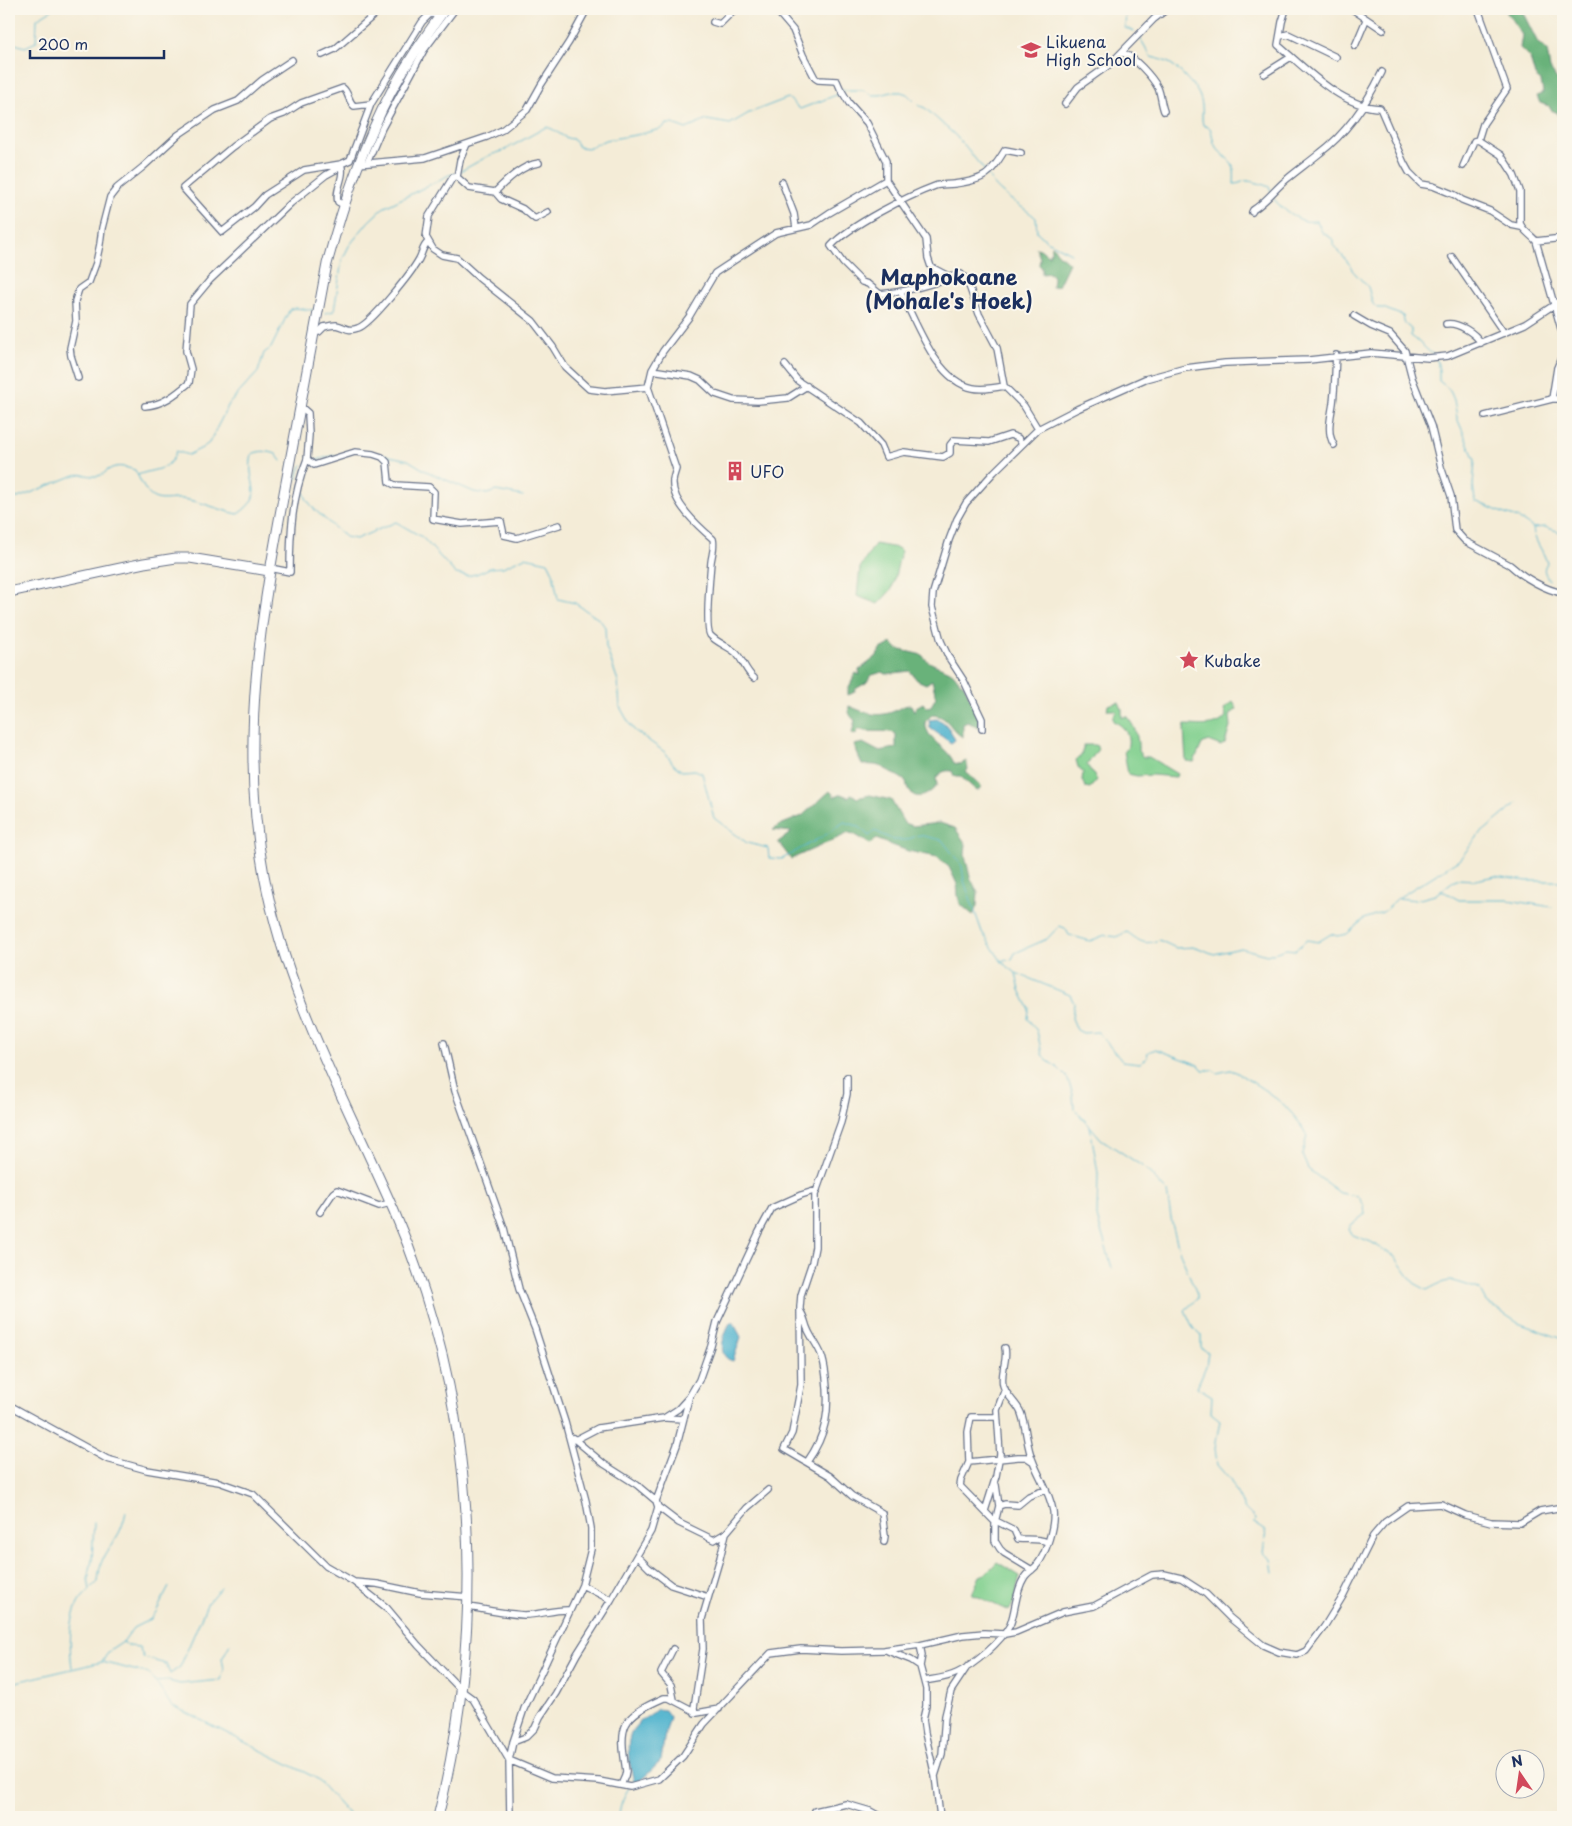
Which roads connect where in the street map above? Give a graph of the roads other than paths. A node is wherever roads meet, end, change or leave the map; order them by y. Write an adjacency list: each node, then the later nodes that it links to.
1 (381, 9): 21 (street)
2 (455, 9): 36 (street)
3 (587, 9): 32 (street)
4 (735, 9): 15 (street)
5 (775, 9): 12 (street)
6 (787, 9): 12 (street)
7 (1167, 9): 20 (street)
8 (1286, 9): 17 (street)
9 (1352, 9): 14 (street)
10 (1478, 9): 31 (street)
11 (442, 12): 27 (street); 36 (main road)
12 (781, 16): 39 (street)
13 (1563, 17): 18 (street)
14 (1366, 20): 16 (street); 19 (street)
15 (713, 22)
16 (1383, 30)
17 (1281, 36): 22 (street); 23 (street)
18 (1563, 36)
19 (1354, 46)
20 (1122, 53): 28 (street); 30 (street)
21 (322, 55)
22 (1291, 57): 26 (street); 29 (street)
23 (1336, 57)
24 (292, 60): 68 (street)
25 (1382, 72): 29 (street)
26 (1264, 74)
27 (371, 104): 35 (street); 35 (street)
28 (1065, 104)
29 (1364, 107): 45 (street); 47 (street)
30 (1164, 111)
31 (1478, 140): 37 (street); 47 (street)
32 (467, 144): 36 (street); 38 (street)
33 (1021, 153): 42 (street)
34 (539, 163): 41 (street)
35 (339, 164): 43 (street); 75 (street)
36 (362, 164): 43 (main road)
37 (1464, 166)
38 (457, 176): 41 (street); 50 (street)
39 (886, 180): 42 (street); 46 (street)
40 (782, 182): 46 (street)
41 (495, 192): 44 (street)
42 (901, 202): 52 (street); 53 (street)
43 (344, 205): 58 (main road)
44 (548, 212)
45 (1252, 212)
46 (796, 228): 67 (street)
47 (1522, 228): 49 (street)
48 (1563, 238): 49 (street)
49 (1536, 241): 55 (street)
50 (428, 242): 58 (street); 72 (street)
51 (1452, 257): 59 (street)
52 (950, 277): 53 (street); 71 (street)
53 (901, 292): 71 (street)
54 (1563, 299): 55 (street)
55 (1555, 304): 59 (street); 60 (street)
56 (1354, 316): 64 (street)
57 (1446, 324): 61 (street)
58 (314, 332): 76 (main road)
59 (1504, 333): 61 (street)
60 (1563, 336)
61 (1481, 342): 64 (street)
62 (1563, 354): 66 (street)
63 (1336, 355): 64 (street); 78 (street); 80 (street)
64 (1407, 356): 85 (street)
65 (785, 364): 70 (street)
66 (1557, 368): 69 (street); 73 (street)
67 (652, 370): 70 (street); 72 (street)
68 (78, 378)
69 (1563, 379)
70 (807, 386): 79 (street)
71 (1004, 386): 78 (street)
72 (648, 387): 86 (street)
73 (1552, 399): 74 (street); 77 (street)
74 (1563, 399)
75 (145, 406)
76 (300, 406): 81 (street); 83 (main road)
77 (1485, 416)
78 (1038, 429): 79 (street)
79 (1022, 444): 87 (street)
80 (1334, 445)
81 (307, 459): 82 (street); 83 (street)
82 (558, 525)
83 (270, 570): 84 (main road); 91 (main road)
84 (9, 592)
85 (1563, 593)
86 (754, 678)
87 (982, 729)
88 (444, 1043): 101 (street)
89 (847, 1077): 90 (street)
90 (817, 1190): 93 (street); 96 (street)
91 (390, 1203): 92 (street); 124 (main road)
92 (320, 1212)
93 (800, 1311): 105 (street); 105 (street)
94 (1005, 1348): 95 (street)
95 (1005, 1389): 98 (street); 104 (street)
96 (689, 1397): 99 (street); 100 (street)
97 (9, 1405): 120 (street)
98 (997, 1417): 103 (street); 106 (street)
99 (664, 1418): 100 (street); 102 (street)
100 (683, 1419): 110 (street)
101 (568, 1433): 102 (street); 121 (street)
102 (575, 1440): 110 (street)
103 (999, 1459): 104 (street); 106 (street); 107 (street)
104 (1032, 1461): 109 (street)
105 (807, 1462): 116 (street)
106 (969, 1462): 113 (street)
107 (994, 1484): 111 (street); 113 (street)
108 (768, 1490): 115 (street)
109 (1045, 1490): 111 (street); 117 (street)
110 (657, 1504): 115 (street); 118 (street)
111 (999, 1506): 114 (street)
112 (1563, 1507): 126 (street)
113 (985, 1511): 114 (street)
114 (996, 1521): 117 (street); 119 (street)
115 (726, 1533): 122 (street)
116 (884, 1542)
117 (1047, 1542): 119 (street)
118 (638, 1556): 122 (street); 123 (street)
119 (1032, 1570): 126 (street)
120 (354, 1582): 124 (street); 133 (street)
121 (582, 1585): 123 (street); 125 (street)
122 (708, 1597): 136 (street)
123 (610, 1600): 137 (street)
124 (469, 1602): 125 (street); 133 (main road)
125 (570, 1610): 137 (street)
126 (1005, 1634): 127 (street); 131 (street)
127 (920, 1645): 129 (street); 130 (street)
128 (673, 1649): 134 (street)
129 (884, 1650): 130 (street); 135 (street)
130 (920, 1666): 132 (street)
131 (967, 1668): 132 (street); 139 (street)
132 (924, 1681): 139 (street)
133 (462, 1691): 138 (street); 142 (main road)
134 (674, 1700): 136 (street); 140 (street)
135 (719, 1709): 136 (street); 140 (street)
136 (694, 1711)
137 (513, 1742): 138 (street)
138 (509, 1760): 140 (street); 143 (street)
139 (935, 1776): 145 (street)
140 (621, 1786)
141 (815, 1811): 144 (street)
142 (438, 1817)
143 (510, 1817)
144 (881, 1817)
145 (940, 1817)

